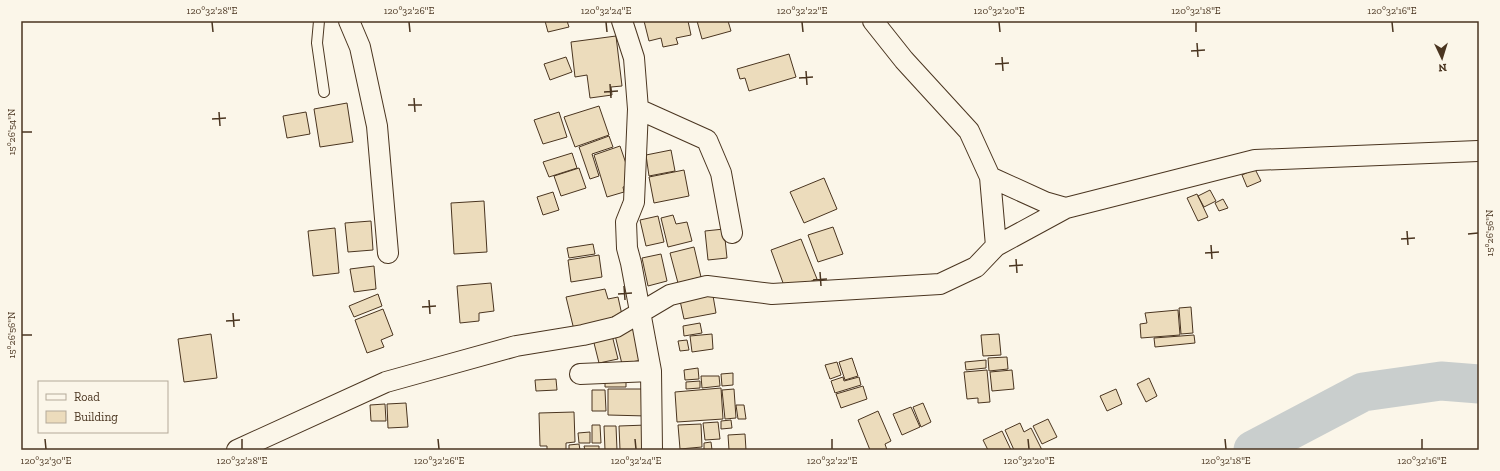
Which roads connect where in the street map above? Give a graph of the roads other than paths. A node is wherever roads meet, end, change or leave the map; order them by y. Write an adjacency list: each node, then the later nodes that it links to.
1 (319, 21): 5 (lane)
2 (349, 21): 12 (street)
3 (622, 21): 6 (street)
4 (872, 21): 8 (street)
5 (324, 92)
6 (638, 109): 10 (street); 13 (street)
7 (1478, 151): 9 (street)
8 (990, 177): 9 (street); 11 (street)
9 (1066, 208): 11 (street)
10 (732, 233)
11 (996, 246): 13 (street)
12 (388, 254)
13 (641, 312): 14 (street); 16 (street)
14 (651, 371): 15 (street); 17 (street)
15 (580, 374)
16 (237, 450)
17 (652, 450)

